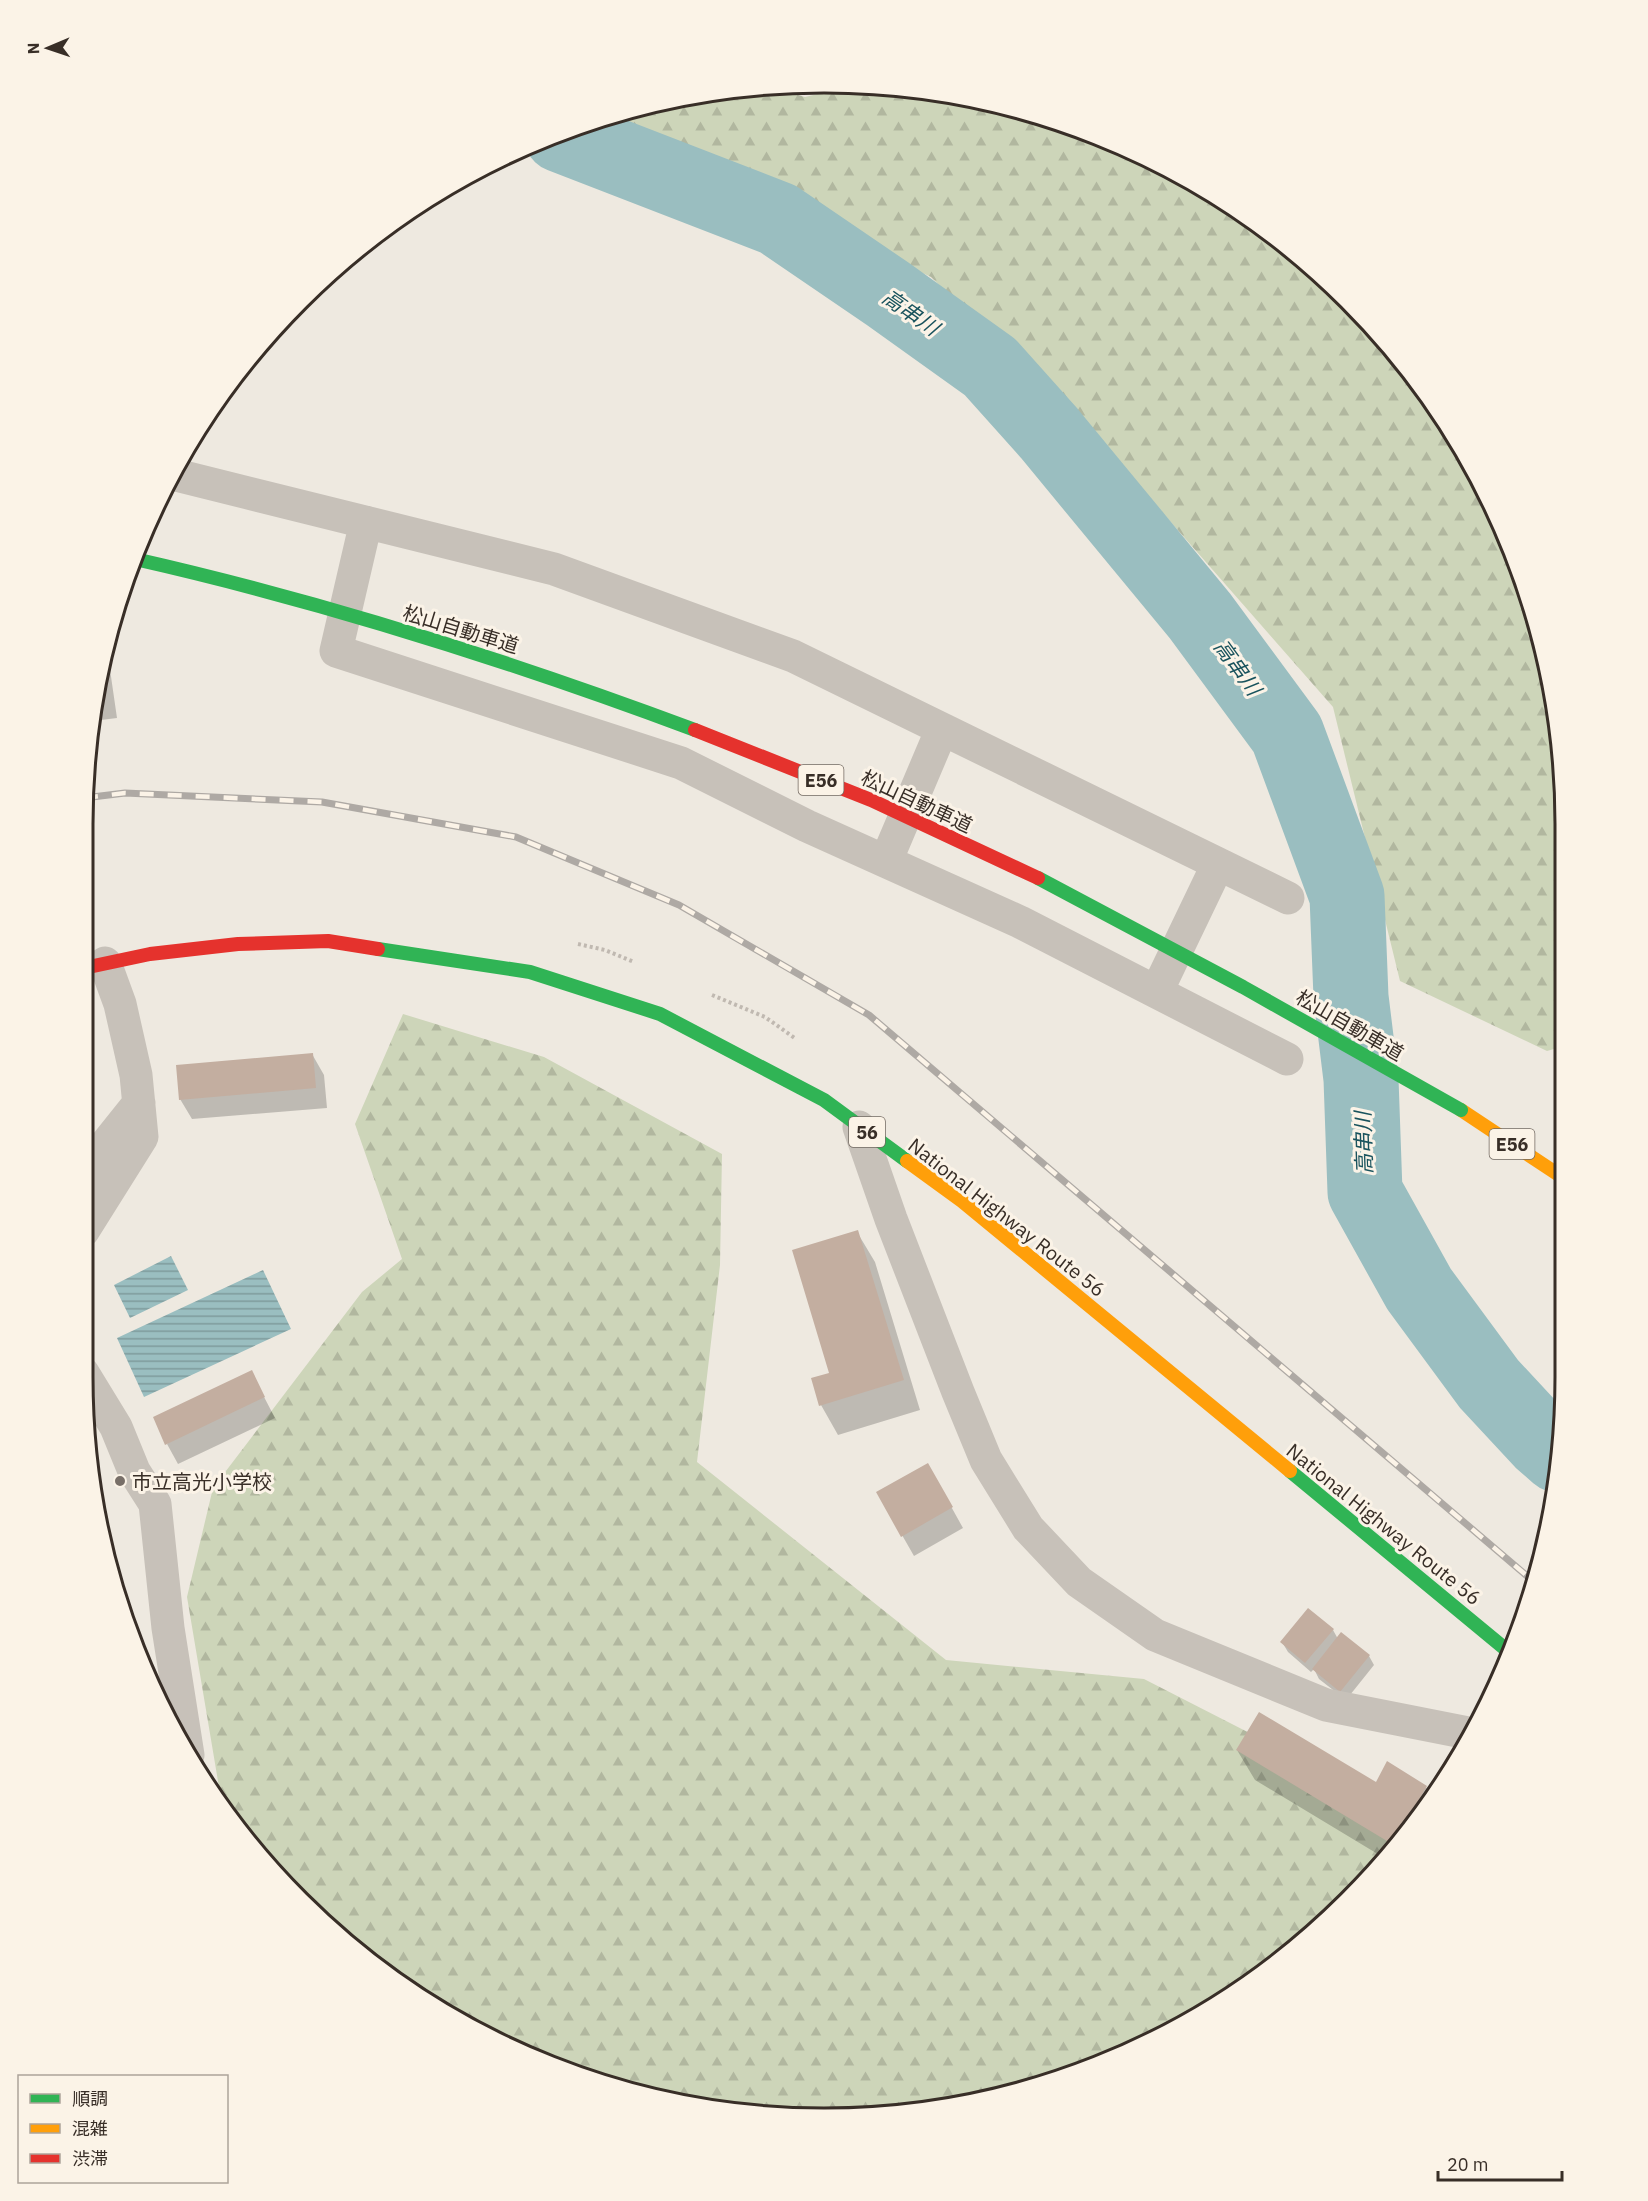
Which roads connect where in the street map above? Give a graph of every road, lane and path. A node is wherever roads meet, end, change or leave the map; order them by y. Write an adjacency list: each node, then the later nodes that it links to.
1 (181, 476): 2 (street)
2 (366, 522): 4 (street); 5 (street)
3 (143, 560): 14 (highway, 松山自動車道 / E56, bridge)
4 (942, 729): 5 (street); 6 (street)
5 (886, 861): 9 (street)
6 (1218, 864): 7 (street); 9 (street)
7 (1288, 898)
8 (94, 966): 11 (street); 12 (highway, National Highway Route 56 / 56)
9 (1157, 991): 10 (street)
10 (1287, 1059)
11 (139, 1103): 13 (street); 15 (street)
12 (860, 1127): 17 (highway, National Highway Route 56 / 56); 19 (street)
13 (93, 1160)
14 (1555, 1172)
15 (93, 1215)
16 (94, 1391): 18 (street)
17 (1503, 1647)
18 (184, 1729)
19 (1463, 1732)

